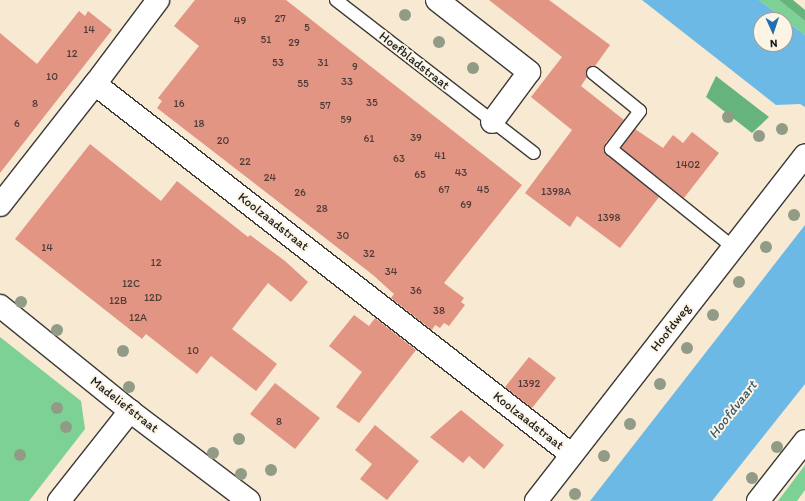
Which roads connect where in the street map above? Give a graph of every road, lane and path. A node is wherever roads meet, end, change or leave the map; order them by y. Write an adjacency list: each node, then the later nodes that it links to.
1 (158, 0): 5 (street)
2 (336, 0): 6 (lane, Hoefbladstraat)
3 (437, 0): 6 (street)
4 (593, 73): 10 (lane)
5 (95, 84): 9 (street); 14 (street, Koolzaadstraat)
6 (492, 122): 7 (lane, Hoefbladstraat)
7 (534, 154)
8 (805, 155): 10 (street, Hoofdweg)
9 (0, 205)
10 (733, 247): 14 (street, Hoofdweg)
11 (0, 306): 12 (street, Madeliefstraat)
12 (130, 411): 15 (street); 16 (street, Madeliefstraat)
13 (805, 441): 18 (street)
14 (572, 455): 17 (street, Hoofdweg)
15 (60, 501)
16 (249, 501)
17 (536, 501)
18 (758, 501)

